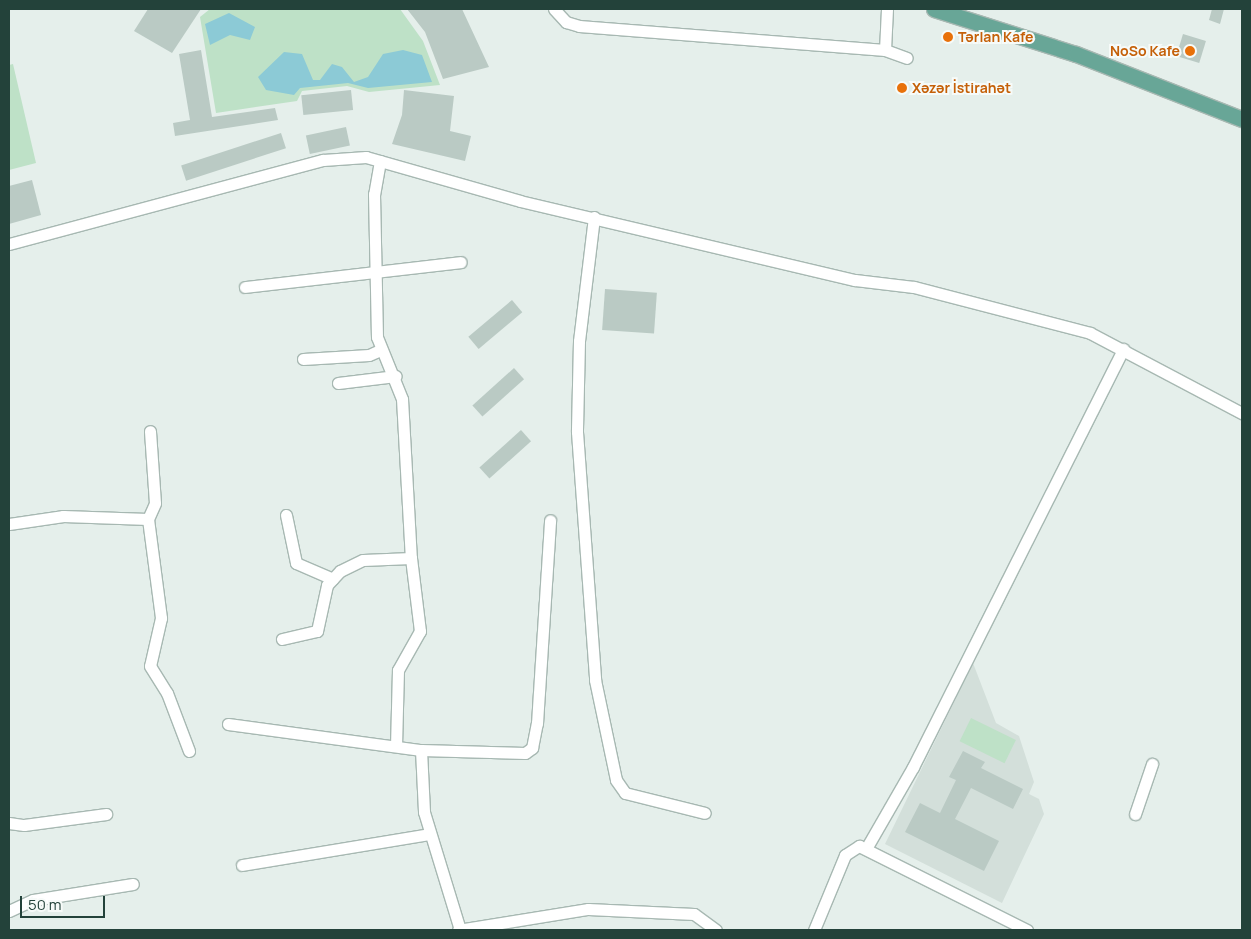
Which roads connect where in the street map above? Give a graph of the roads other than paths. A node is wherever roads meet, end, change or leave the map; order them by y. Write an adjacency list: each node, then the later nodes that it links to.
1 (554, 9): 4 (street)
2 (887, 9): 4 (street)
3 (934, 9): 6 (main road)
4 (885, 50): 5 (street)
5 (907, 58)
6 (1242, 118)
7 (380, 162): 8 (street); 9 (street); 11 (street)
8 (594, 217): 13 (street); 32 (street)
9 (9, 244)
10 (461, 262): 11 (street)
11 (376, 274): 12 (street); 14 (street)
12 (245, 287)
13 (1123, 349): 18 (street); 37 (street)
14 (380, 350): 15 (street); 16 (street)
15 (303, 359)
16 (396, 376): 17 (street); 24 (street)
17 (338, 383)
18 (1242, 412)
19 (150, 431): 21 (street)
20 (286, 515): 25 (street)
21 (148, 519): 23 (street); 30 (street)
22 (550, 520): 29 (street)
23 (9, 524)
24 (410, 558): 25 (street); 28 (street)
25 (333, 579): 26 (street)
26 (282, 639)
27 (228, 724): 28 (street)
28 (396, 746): 29 (street)
29 (421, 750): 36 (street)
30 (189, 751)
31 (1152, 764): 34 (street)
32 (705, 813)
33 (106, 814): 35 (street)
34 (1135, 814)
35 (9, 823)
36 (430, 834): 38 (street); 41 (street)
37 (867, 847): 43 (street); 44 (street)
38 (242, 865)
39 (133, 884): 40 (street)
40 (9, 911)
41 (459, 930): 42 (street)
42 (716, 930)
43 (814, 930)
44 (1027, 930)

